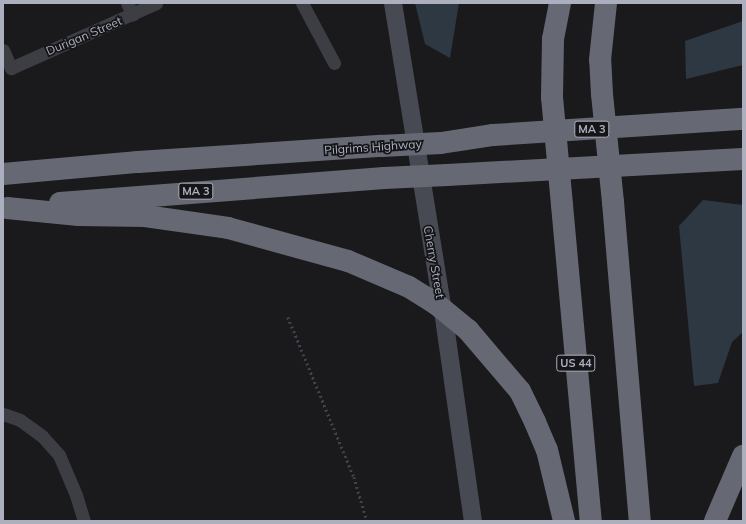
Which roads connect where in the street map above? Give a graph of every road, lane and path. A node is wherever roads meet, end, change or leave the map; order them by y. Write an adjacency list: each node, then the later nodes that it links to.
1 (127, 3): 7 (street)
2 (156, 3): 7 (street, Durigan Street)
3 (302, 3): 9 (street)
4 (393, 3): 19 (main road, Cherry Street)
5 (560, 3): 21 (highway, US 44, bridge)
6 (606, 3): 22 (highway, bridge)
7 (133, 15): 8 (street, Durigan Street)
8 (3, 50)
9 (334, 63)
10 (743, 119): 12 (highway, Pilgrims Highway / MA 3, bridge)
11 (743, 159): 13 (highway, MA 3, bridge)
12 (3, 174)
13 (5, 208): 20 (highway, bridge)
14 (288, 317): 18 (path)
15 (3, 414): 17 (street)
16 (743, 456): 23 (highway)
17 (84, 521)
18 (367, 521)
19 (473, 521)
20 (564, 521)
21 (591, 521)
22 (640, 521)
23 (715, 521)

